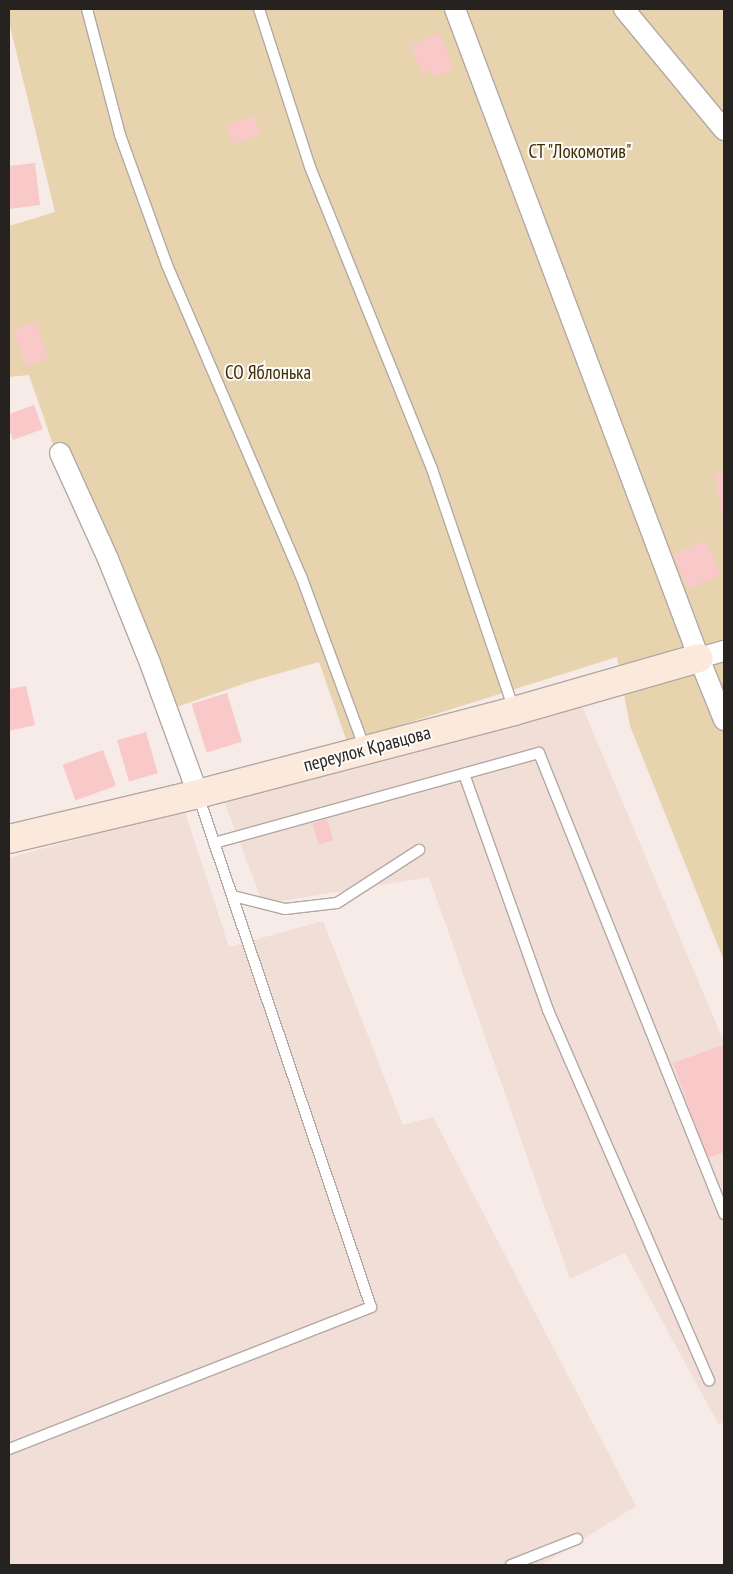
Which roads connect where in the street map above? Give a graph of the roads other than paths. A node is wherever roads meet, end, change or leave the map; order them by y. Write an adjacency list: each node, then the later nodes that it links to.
1 (87, 9): 10 (lane)
2 (259, 9): 8 (lane)
3 (455, 9): 7 (street)
4 (624, 9): 5 (street)
5 (724, 130)
6 (60, 453): 12 (street)
7 (712, 654): 8 (street, переулок Кравцова); 9 (street)
8 (514, 711): 10 (street, переулок Кравцова)
9 (724, 720)
10 (365, 749): 12 (street, переулок Кравцова)
11 (464, 774): 14 (lane); 17 (lane); 18 (lane)
12 (198, 794): 13 (street, переулок Кравцова); 14 (lane)
13 (9, 839)
14 (214, 843): 16 (lane)
15 (420, 850): 16 (lane)
16 (233, 896): 19 (lane)
17 (724, 1214)
18 (709, 1381)
19 (9, 1449)
20 (577, 1539): 21 (lane)
21 (511, 1565)

